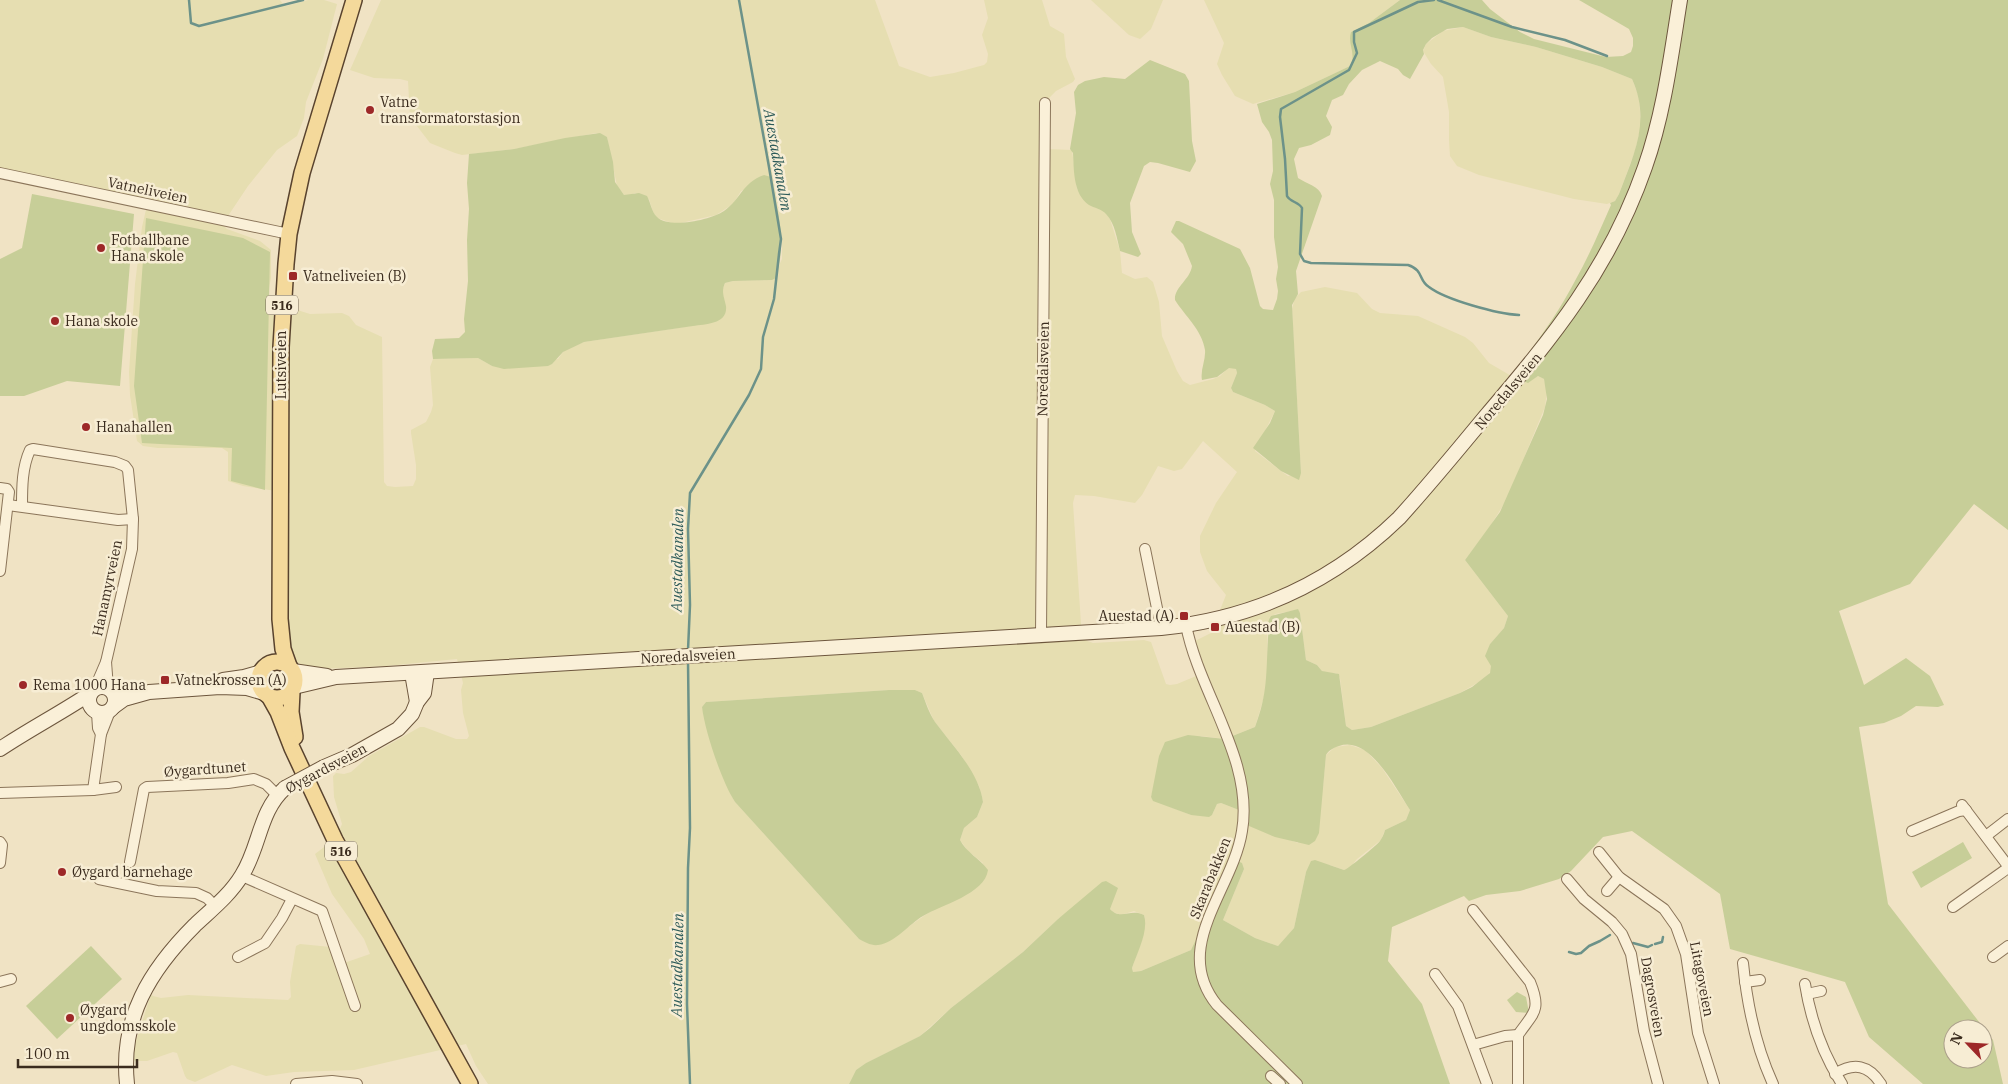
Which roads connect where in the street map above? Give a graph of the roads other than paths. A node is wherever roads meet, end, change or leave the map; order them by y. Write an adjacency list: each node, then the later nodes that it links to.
1 (354, 0): 5 (main road, Lutsiveien / 516)
2 (1680, 0): 13 (main road, Noredalsveien)
3 (1044, 104): 15 (street, Noredalsveien)
4 (0, 173): 5 (street, Vatneliveien)
5 (289, 234): 12 (main road, Lutsiveien / 516)
6 (2, 488): 7 (street)
7 (8, 504): 8 (street, Hanamyrveien); 11 (street)
8 (22, 506): 9 (street, Hanamyrveien); 9 (street, Hanamyrveien)
9 (132, 519): 22 (street, Hanamyrveien)
10 (1145, 550): 14 (street)
11 (0, 571)
12 (280, 619): 16 (main road, Lutsiveien / 516); 17 (main road, Lutsiveien / 516)
13 (1186, 625): 14 (main road, Noredalsveien); 70 (street, Skarabakken)
14 (1161, 628): 15 (main road, Noredalsveien)
15 (1041, 635): 18 (main road, Noredalsveien)
16 (263, 669): 17 (main road); 22 (main road); 23 (main road, 516)
17 (291, 669): 20 (main road, Noredalsveien); 21 (main road, 516)
18 (427, 672): 19 (main road, Noredalsveien); 24 (main road, Øygardsveien)
19 (412, 673): 20 (main road, Noredalsveien); 24 (main road)
20 (336, 677): 21 (main road, Noredalsveien)
21 (293, 689): 23 (main road); 28 (main road, 516)
22 (101, 690): 25 (main road); 25 (main road); 26 (main road)
23 (266, 695): 25 (main road); 28 (main road, 516)
24 (417, 702): 31 (main road, Øygardsveien, bridge)
25 (104, 710): 26 (main road); 30 (street)
26 (56, 716): 27 (main road)
27 (0, 749)
28 (300, 763): 68 (main road, 516)
29 (116, 787): 30 (street)
30 (93, 790): 32 (street)
31 (281, 791): 38 (street, Øygardtunet); 41 (main road, Øygardsveien)
32 (0, 793)
33 (2008, 819): 35 (street)
34 (1912, 831): 35 (street)
35 (1986, 836): 40 (street)
36 (0, 842): 39 (street)
37 (1599, 852): 42 (street, Litagoveien)
38 (130, 862)
39 (0, 863)
40 (2008, 867): 48 (street)
41 (242, 876): 46 (street); 47 (main road, Øygardsveien)
42 (1619, 877): 45 (street); 74 (street, Litagoveien)
43 (1567, 878): 73 (street, Dagrosveien)
44 (99, 879): 47 (street)
45 (1607, 891)
46 (292, 899): 51 (street); 60 (street)
47 (216, 906): 65 (main road, Øygardsveien)
48 (1953, 907)
49 (1473, 910): 61 (street)
50 (2008, 946): 52 (street)
51 (238, 957)
52 (1993, 957)
53 (1743, 963): 58 (street)
54 (1435, 974): 62 (street)
55 (11, 979): 57 (street)
56 (1760, 980): 58 (street)
57 (0, 982)
58 (1745, 982): 75 (street)
59 (1821, 991): 63 (street)
60 (355, 1006)
61 (1518, 1035): 62 (street); 72 (street)
62 (1474, 1045): 71 (street)
63 (1835, 1074): 76 (street); 77 (street)
64 (1271, 1076): 69 (street)
65 (127, 1084)
66 (296, 1084): 67 (street)
67 (358, 1084)
68 (470, 1084)
69 (1280, 1084)
70 (1297, 1084)
71 (1487, 1084)
72 (1518, 1084)
73 (1658, 1084)
74 (1714, 1084)
75 (1773, 1084)
76 (1842, 1084)
77 (1881, 1084)

